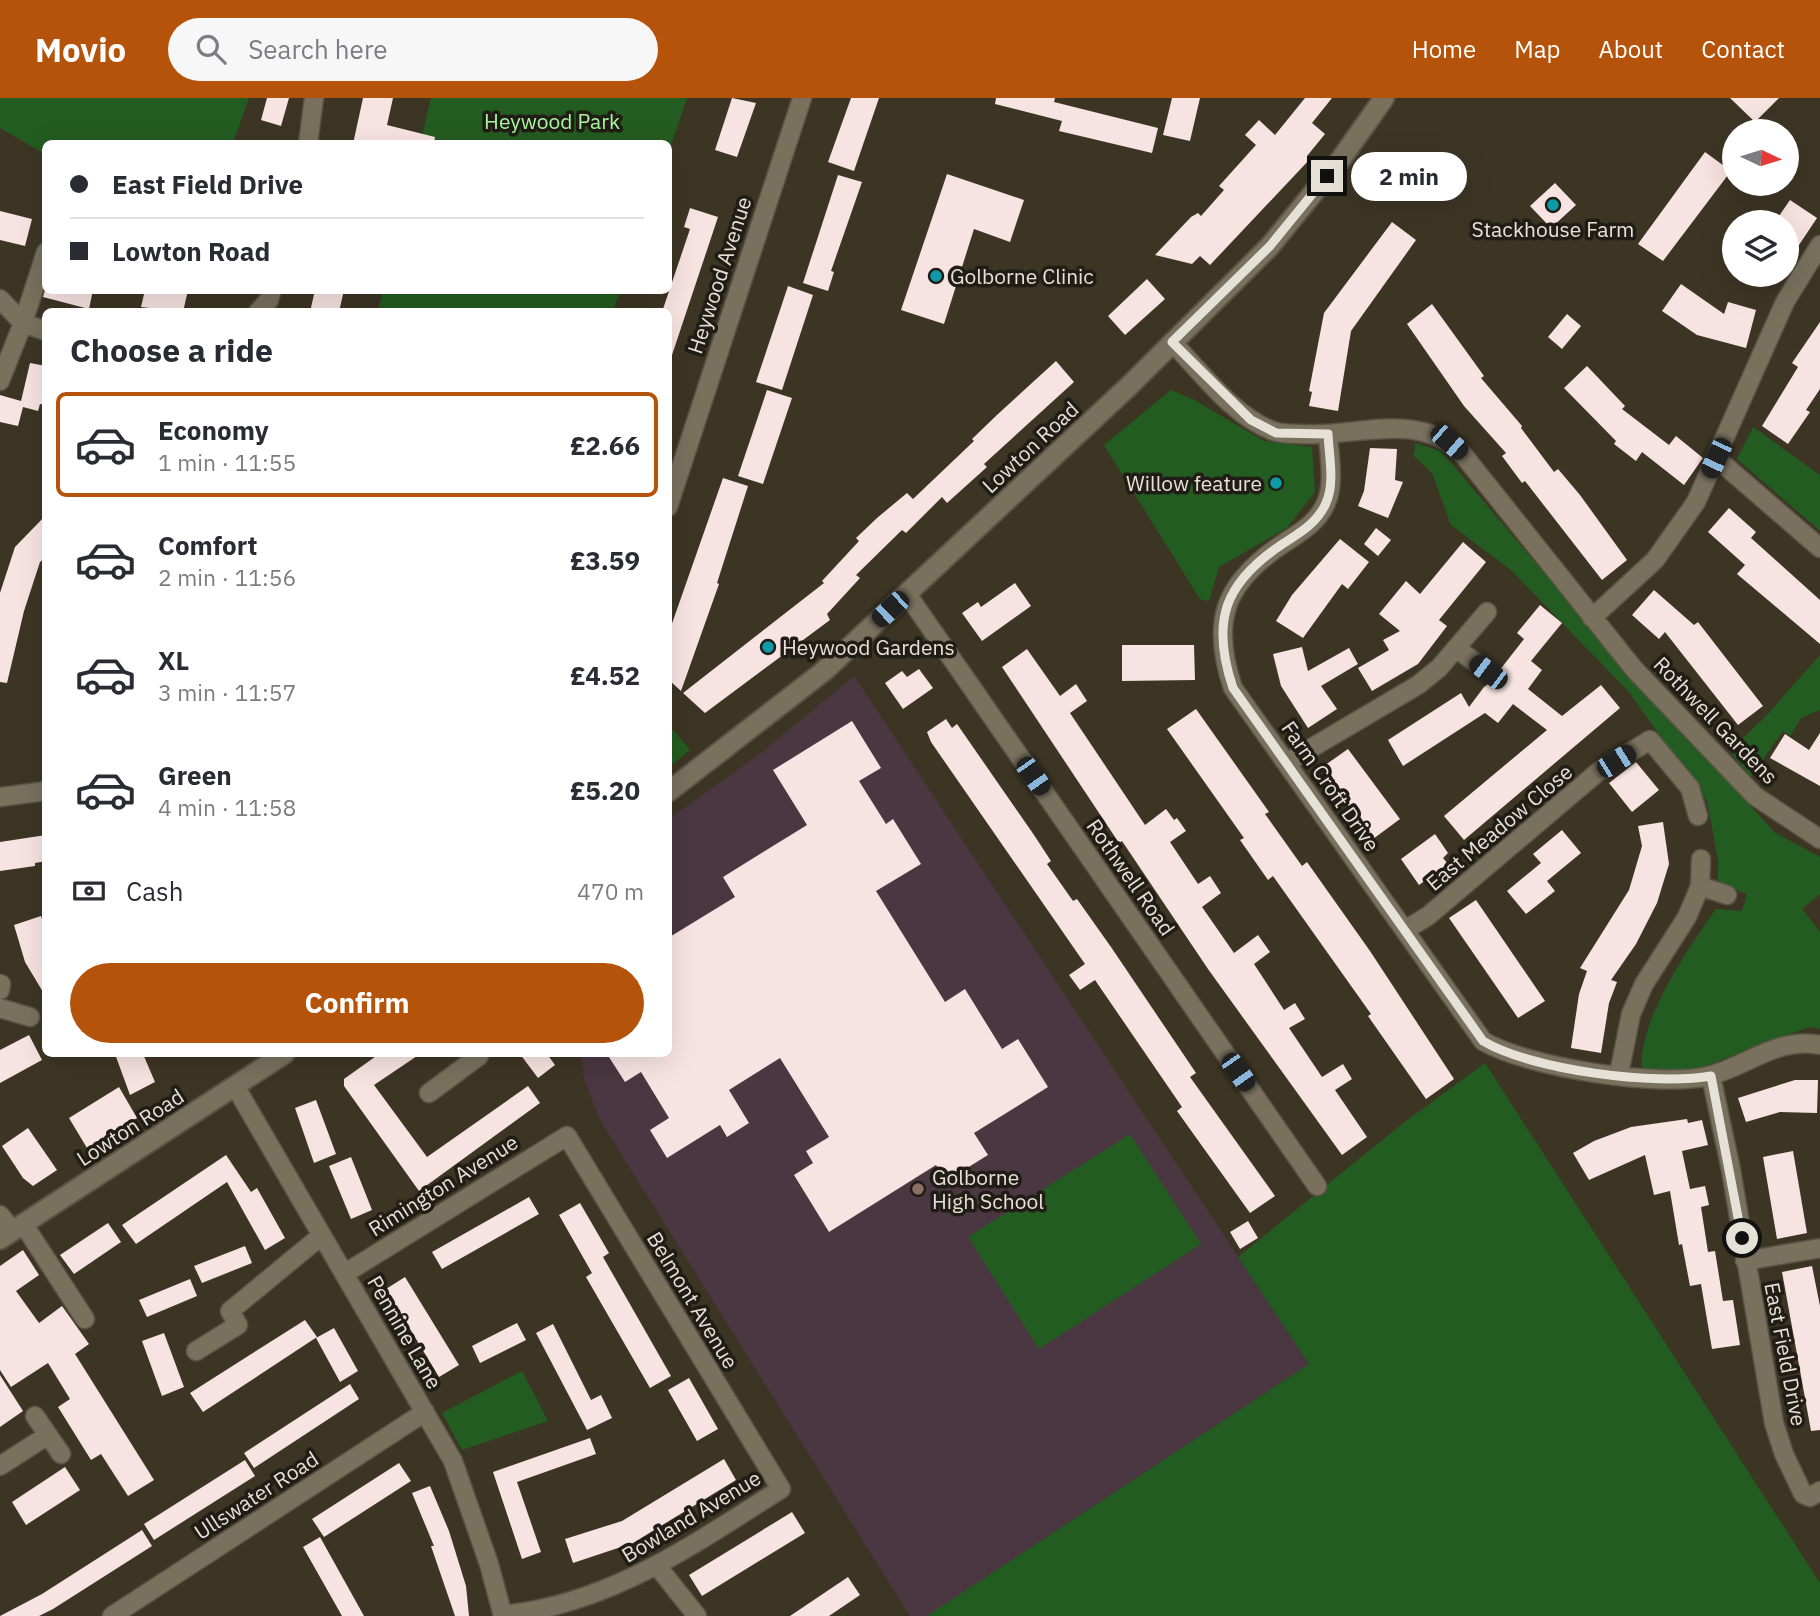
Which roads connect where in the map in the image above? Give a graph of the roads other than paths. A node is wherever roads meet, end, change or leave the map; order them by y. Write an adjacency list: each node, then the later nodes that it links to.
1 (314, 98): 4 (street)
2 (802, 98): 14 (street, Heywood Avenue)
3 (1384, 98): 10 (main road, Lowton Road)
4 (309, 140)
5 (1820, 245): 13 (street)
6 (42, 264): 8 (street)
7 (0, 299): 8 (street)
8 (23, 323): 9 (street); 11 (street)
9 (42, 330)
10 (1172, 342): 12 (street, Rothwell Gardens); 16 (main road, Lowton Road)
11 (0, 381)
12 (1328, 434): 18 (street, Rothwell Gardens); 21 (street, Farm Croft Drive)
13 (1716, 458): 15 (street); 18 (street)
14 (672, 495)
15 (1820, 548)
16 (907, 594): 22 (main road, Lowton Road); 41 (street, Rothwell Road)
17 (1487, 612): 19 (street)
18 (1592, 618): 26 (street, Rothwell Gardens)
19 (1456, 648): 20 (street); 21 (street)
20 (1488, 672)
21 (1286, 763): 30 (street, Farm Croft Drive)
22 (672, 789)
23 (42, 792): 24 (street)
24 (0, 797)
25 (1698, 816): 30 (street, East Meadow Close)
26 (1820, 839)
27 (1701, 859): 28 (street)
28 (1700, 886): 29 (street); 36 (street)
29 (1727, 895)
30 (1405, 930): 36 (street, Farm Croft Drive)
31 (0, 1008): 32 (street)
32 (30, 1017)
33 (1820, 1045): 37 (street, Farm Croft Drive)
34 (279, 1057): 38 (main road, Lowton Road)
35 (478, 1057): 39 (street)
36 (1619, 1074): 37 (street, Farm Croft Drive)
37 (1711, 1076): 46 (street, East Field Drive)
38 (235, 1086): 43 (main road, Lowton Road); 44 (street, Pennine Lane)
39 (429, 1093)
40 (567, 1136): 47 (street, Rimington Avenue); 55 (street, Belmont Avenue)
41 (1317, 1186)
42 (0, 1215): 43 (street)
43 (12, 1232): 48 (street)
44 (321, 1236): 47 (street, Pennine Lane); 49 (street)
45 (1820, 1248): 46 (street)
46 (1745, 1261): 56 (street, East Field Drive)
47 (344, 1274): 50 (street, Pennine Lane)
48 (85, 1319)
49 (196, 1352)
50 (425, 1412): 58 (street, Ullswater Road); 59 (street, Pennine Lane)
51 (35, 1416): 52 (street)
52 (48, 1435): 53 (street); 54 (street)
53 (61, 1454)
54 (0, 1466)
55 (781, 1489): 57 (street, Bowland Avenue)
56 (1820, 1492)
57 (658, 1567): 59 (street, Bowland Avenue); 60 (street)
58 (111, 1616)
59 (503, 1616)
60 (697, 1616)

